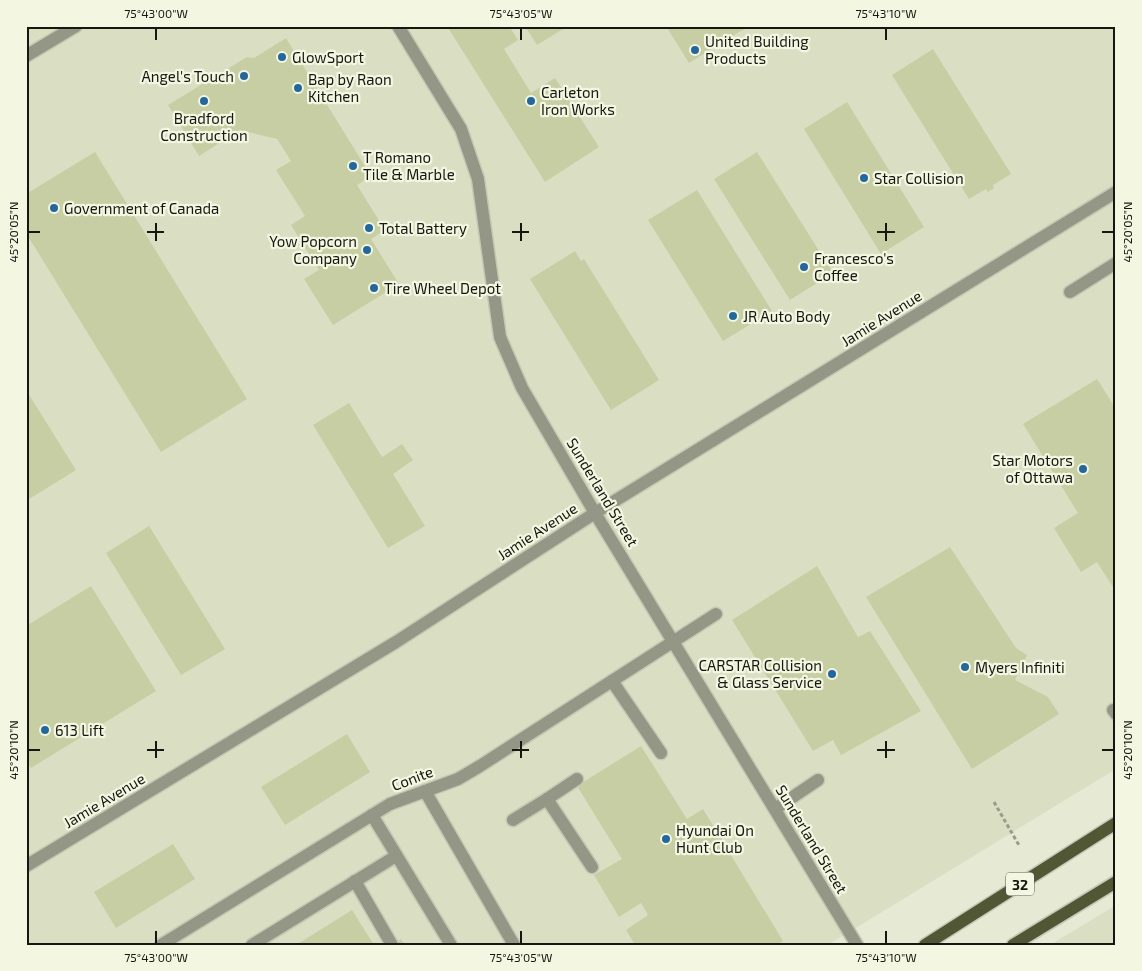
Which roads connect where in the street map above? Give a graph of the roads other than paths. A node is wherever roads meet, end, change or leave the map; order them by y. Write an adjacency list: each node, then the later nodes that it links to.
1 (76, 26): 3 (street)
2 (398, 26): 7 (street, Sunderland Street)
3 (26, 56)
4 (1116, 192): 7 (street, Jamie Avenue)
5 (1116, 263): 6 (street)
6 (1070, 292)
7 (595, 513): 9 (street, Sunderland Street); 21 (street, Jamie Avenue)
8 (716, 614): 9 (street, Conite)
9 (674, 641): 10 (street, Conite); 16 (street, Sunderland Street)
10 (612, 681): 11 (street); 14 (street, Conite)
11 (661, 753)
12 (577, 780): 15 (street)
13 (818, 780): 16 (street)
14 (425, 791): 17 (street, Conite); 29 (street)
15 (547, 799): 18 (street); 22 (street)
16 (775, 809): 30 (street, Sunderland Street)
17 (372, 815): 20 (street); 25 (street, Conite)
18 (514, 820)
19 (1116, 823): 31 (main road, 32)
20 (396, 856): 23 (street); 28 (street)
21 (26, 866)
22 (592, 868)
23 (355, 881): 26 (street); 27 (street)
24 (1116, 882): 32 (main road)
25 (161, 945)
26 (252, 945)
27 (392, 945)
28 (451, 945)
29 (514, 945)
30 (857, 945)
31 (925, 945)
32 (1013, 945)

